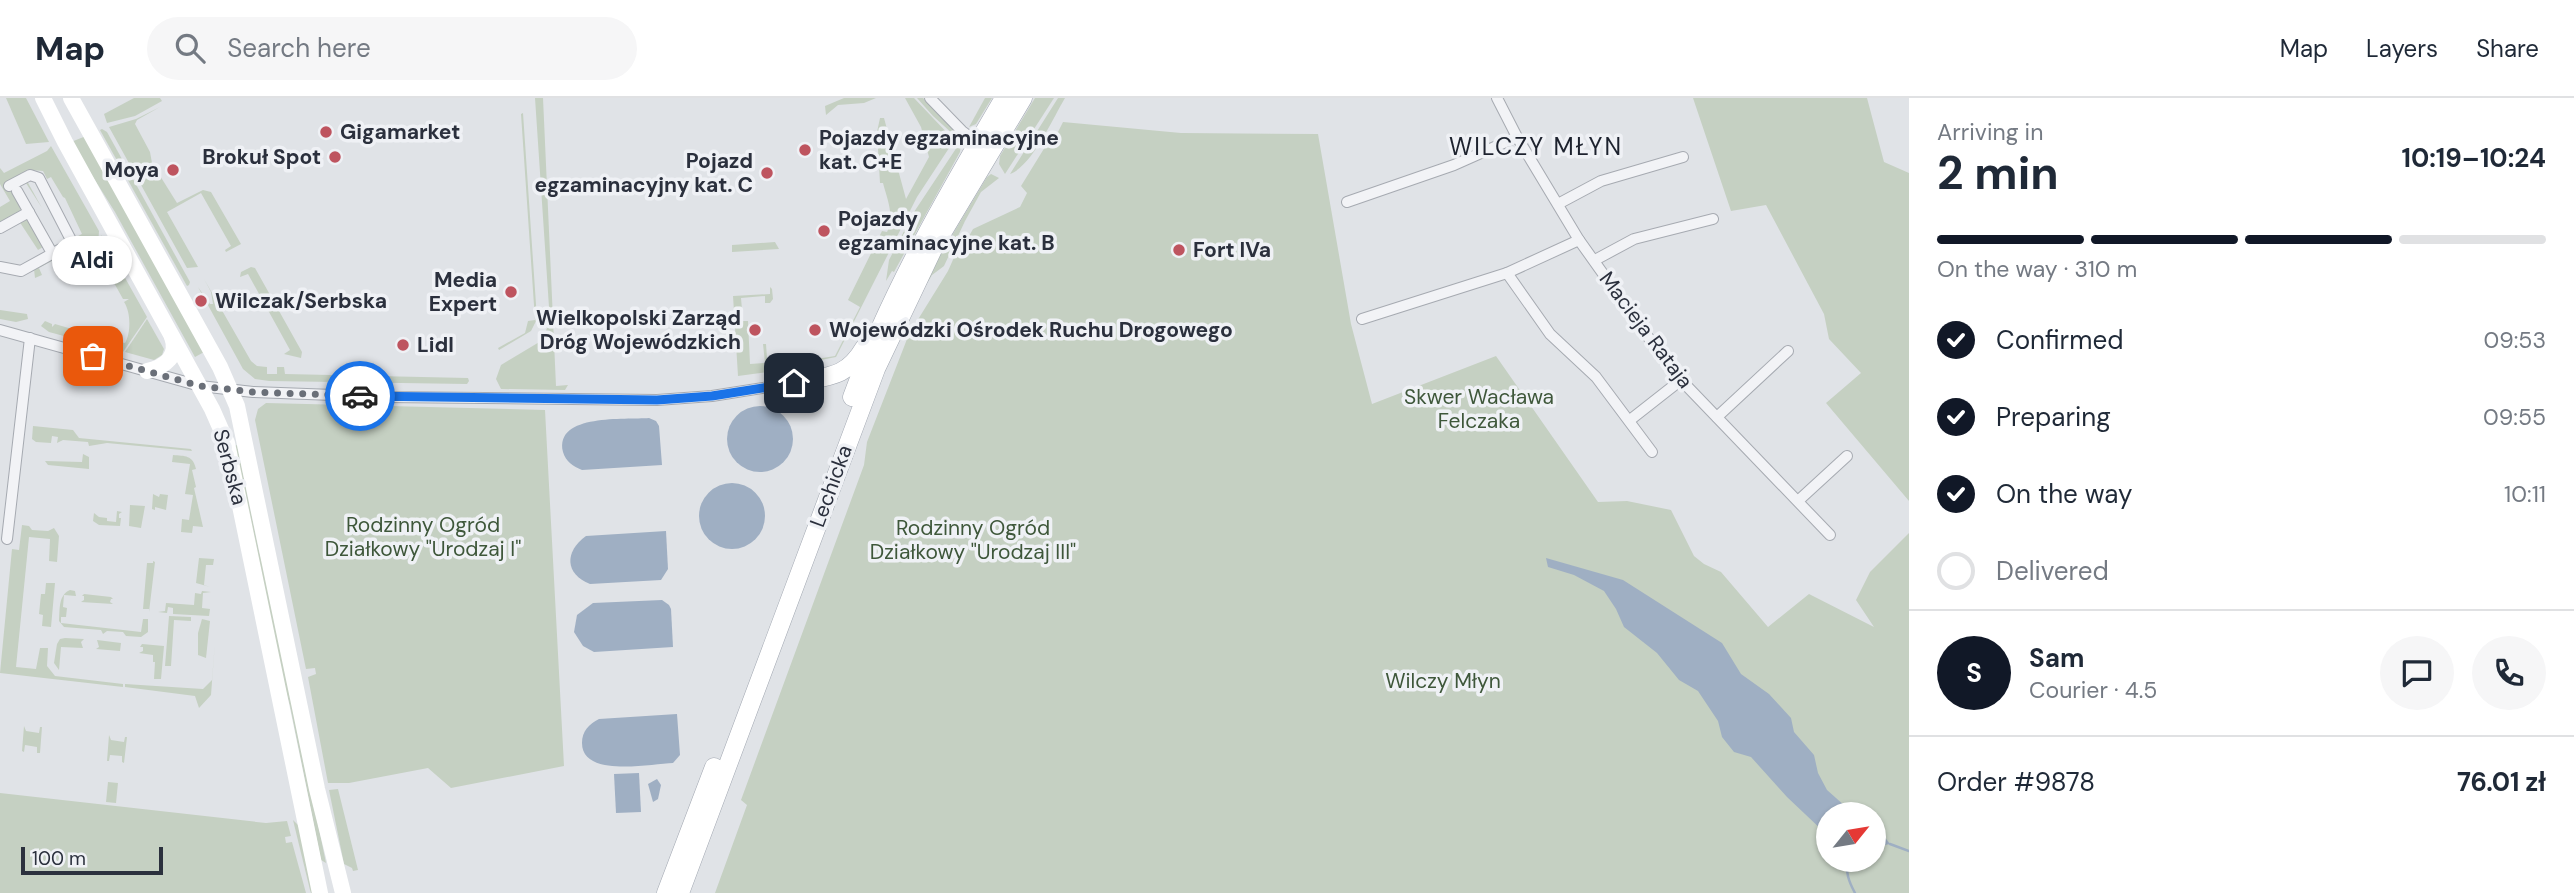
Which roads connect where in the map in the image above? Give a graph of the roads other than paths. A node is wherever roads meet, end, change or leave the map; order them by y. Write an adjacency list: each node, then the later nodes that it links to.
1 (71, 98): 7 (street, Serbska)
2 (930, 98): 9 (street)
3 (1004, 98): 9 (main road, Lechicka)
4 (1023, 98): 44 (main road, Lechicka)
5 (44, 99): 7 (street); 24 (street, Serbska)
6 (1500, 99): 8 (street, Macieja Rataja)
7 (83, 120): 31 (street, Serbska)
8 (1517, 137): 11 (street); 12 (street, Macieja Rataja)
9 (978, 143): 21 (main road, Lechicka)
10 (1684, 157): 12 (street)
11 (1347, 202)
12 (1558, 204): 16 (street, Macieja Rataja)
13 (29, 212): 15 (street); 17 (street); 17 (street)
14 (1713, 219): 18 (street)
15 (0, 228)
16 (1578, 240): 18 (street, Macieja Rataja); 20 (street)
17 (52, 254): 19 (street)
18 (1595, 260): 28 (street, Macieja Rataja)
19 (0, 267)
20 (1507, 274): 22 (street); 33 (street)
21 (893, 299): 29 (main road); 43 (main road, Lechicka)
22 (1362, 319)
23 (0, 330): 25 (street)
24 (170, 331): 27 (street); 30 (street, Serbska)
25 (30, 338): 27 (street); 38 (street)
26 (1788, 351): 32 (street)
27 (147, 372): 30 (street)
28 (1681, 380): 32 (street, Macieja Rataja); 33 (street)
29 (794, 383): 31 (street)
30 (200, 386): 31 (street); 40 (street, Serbska)
31 (231, 390): 39 (street, Serbska)
32 (1717, 417): 36 (street, Macieja Rataja)
33 (1630, 420): 34 (street)
34 (1652, 452)
35 (1847, 456): 36 (street)
36 (1799, 500): 37 (street, Macieja Rataja)
37 (1830, 535)
38 (7, 539)
39 (336, 869): 40 (street); 42 (street, Serbska)
40 (314, 874): 41 (street, Serbska)
41 (320, 893)
42 (343, 893)
43 (666, 893)
44 (680, 893)

